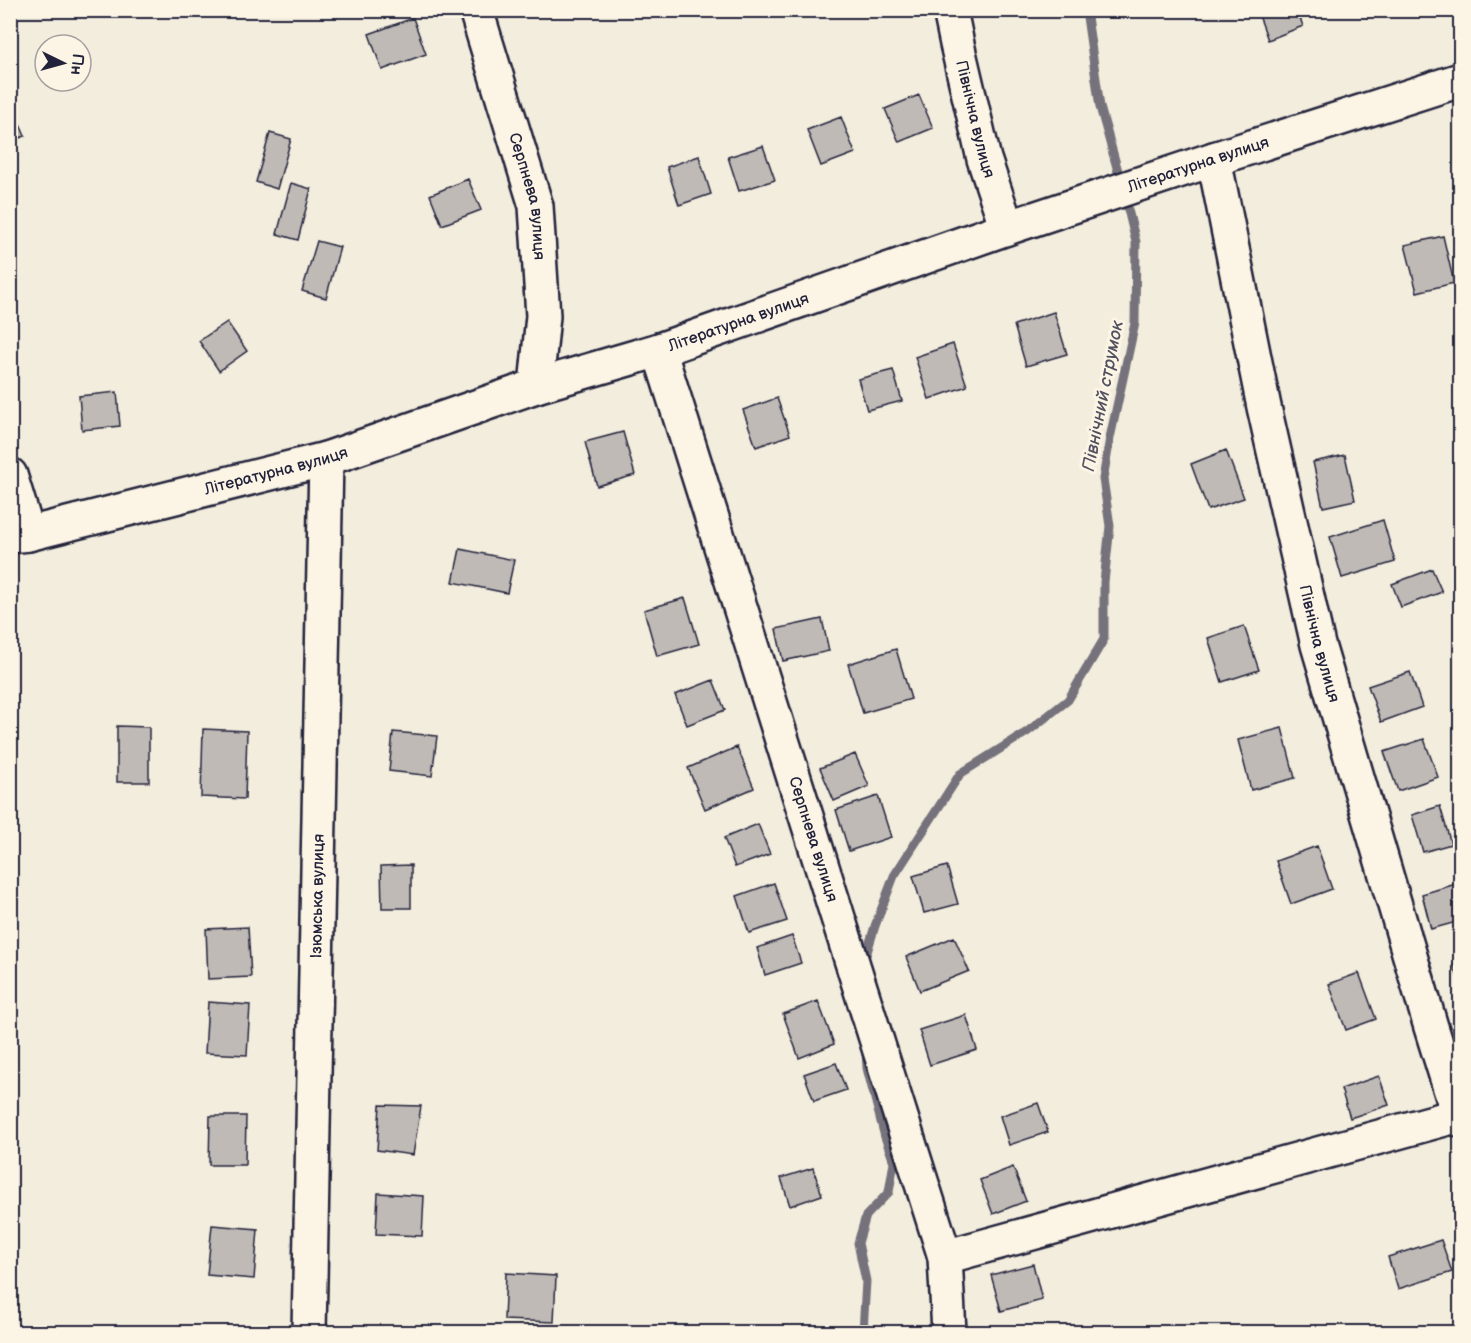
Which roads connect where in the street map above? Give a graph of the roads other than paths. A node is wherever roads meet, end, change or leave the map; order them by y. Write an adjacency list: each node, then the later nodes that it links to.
1 (476, 10): 7 (street, Серпнева вулиця)
2 (950, 10): 5 (street, Північна вулиця)
3 (1461, 80): 4 (street, Літературна вулиця)
4 (1214, 159): 5 (street, Літературна вулиця); 11 (street, Північна вулиця)
5 (1007, 228): 6 (street, Літературна вулиця)
6 (659, 350): 7 (street, Літературна вулиця); 12 (street, Серпнева вулиця)
7 (536, 387): 8 (street, Літературна вулиця)
8 (326, 459): 10 (street, Літературна вулиця); 13 (street, Ізюмська вулиця)
9 (10, 475): 10 (street)
10 (19, 535)
11 (1460, 1118): 12 (street)
12 (945, 1257): 14 (street, Серпнева вулиця)
13 (309, 1332)
14 (949, 1332)

